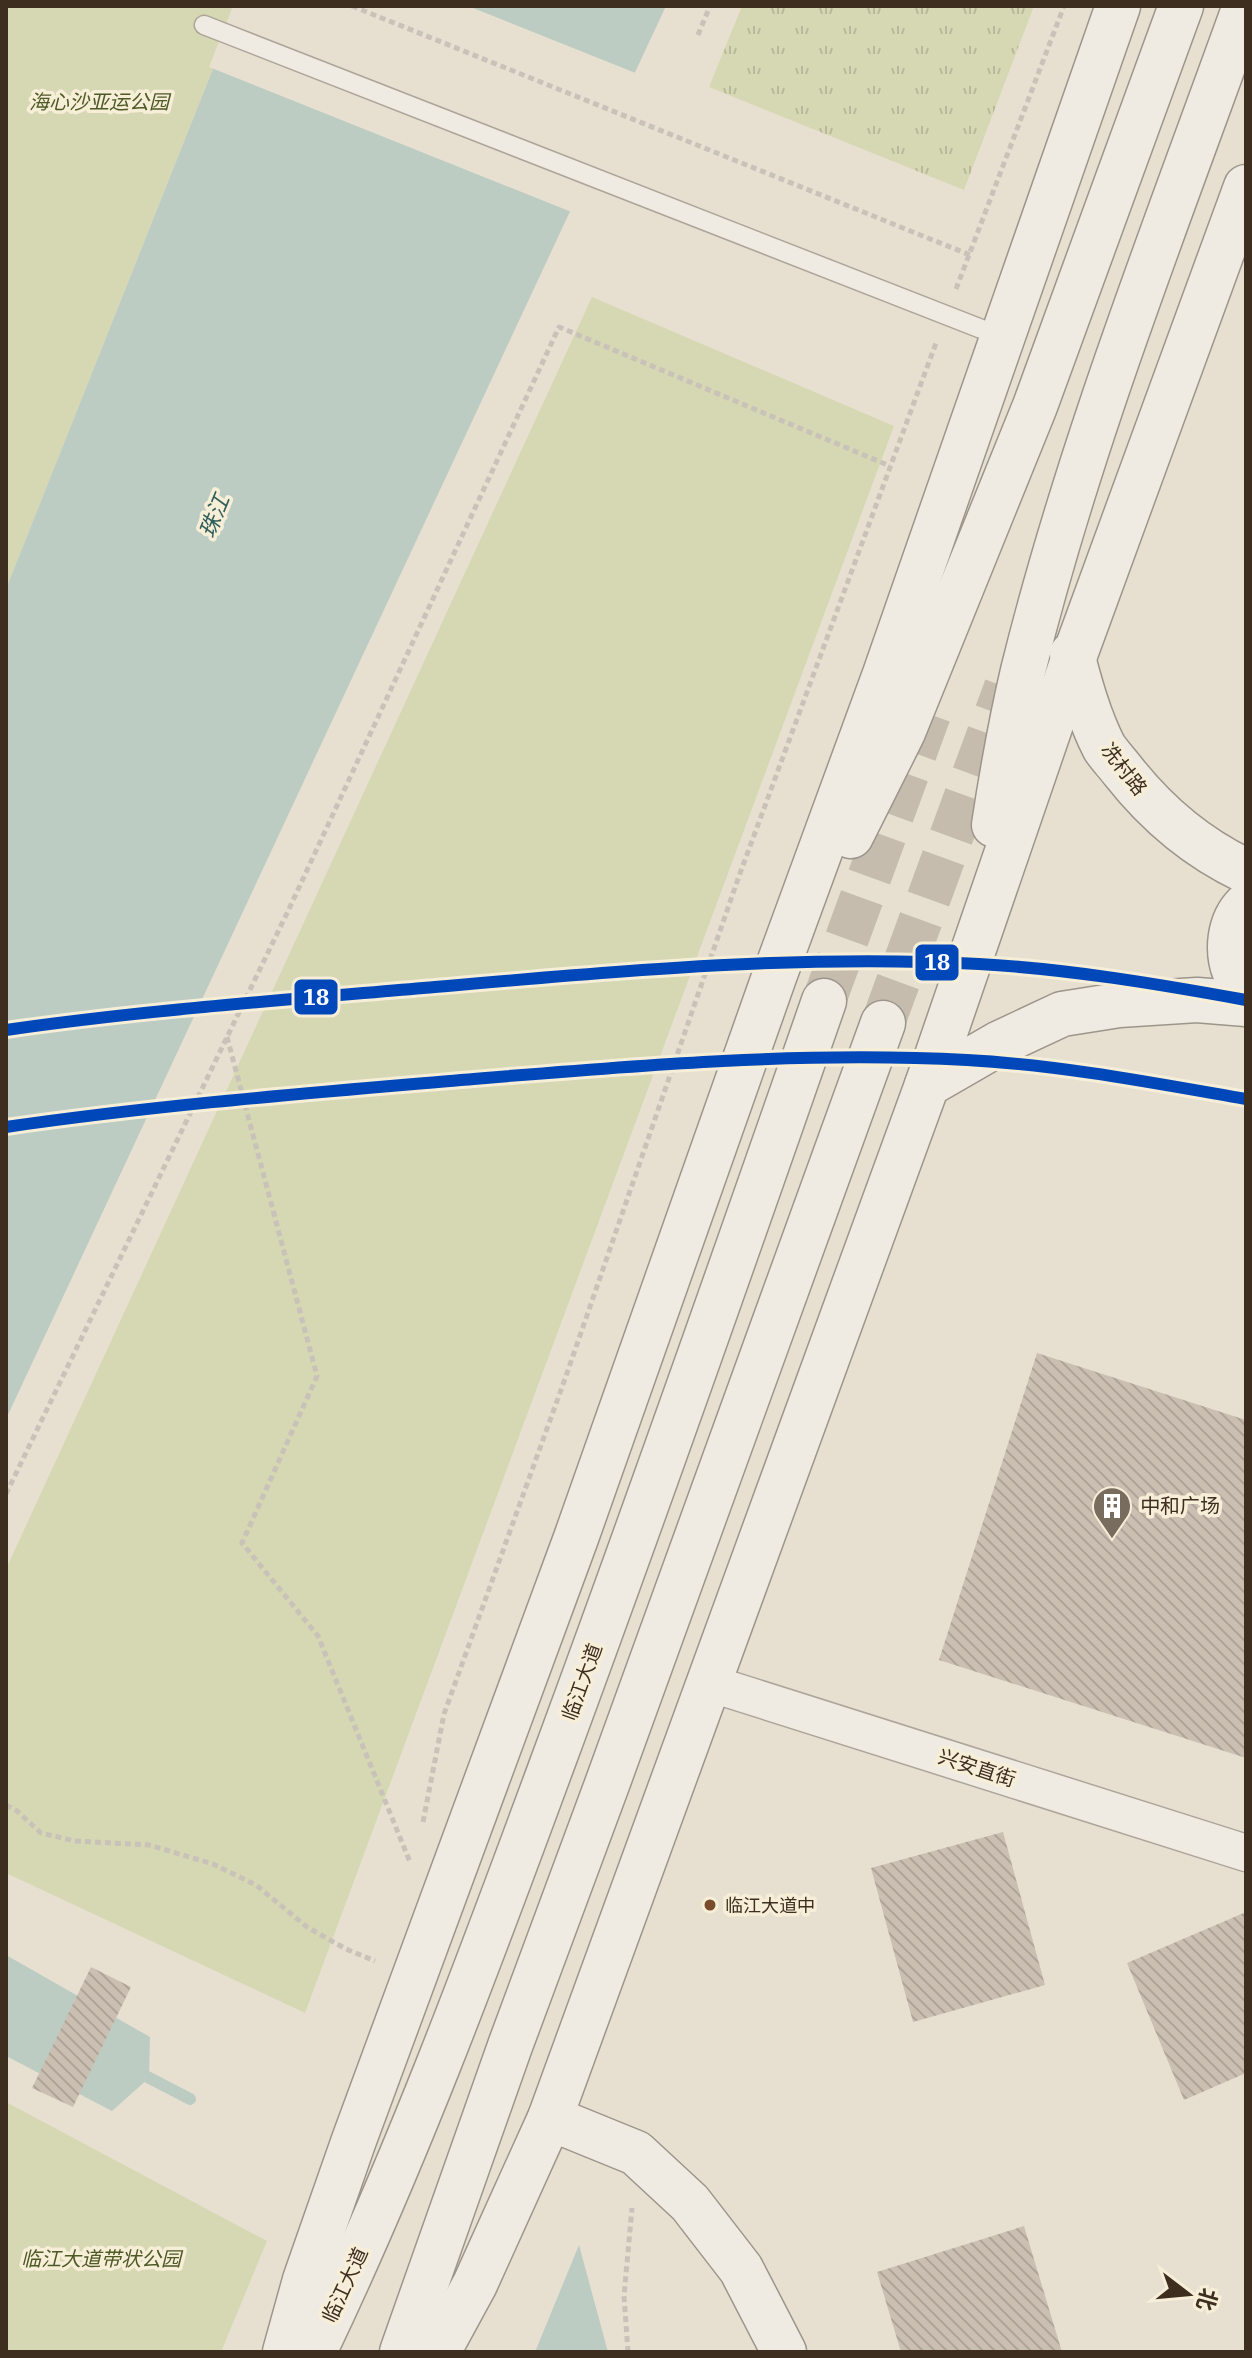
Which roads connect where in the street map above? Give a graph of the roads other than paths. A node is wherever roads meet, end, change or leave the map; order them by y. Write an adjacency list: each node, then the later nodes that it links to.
1 (1118, 6): 6 (main road)
2 (1181, 6): 12 (main road)
3 (1245, 6): 7 (main road)
4 (204, 25): 6 (lane)
5 (1246, 187): 8 (main road)
6 (1002, 337): 12 (main road)
7 (1049, 576): 8 (main road, 冼村路); 11 (main road)
8 (1073, 660): 9 (main road, 冼村路); 11 (main road)
9 (1246, 871)
10 (1246, 905): 13 (main road)
11 (980, 926): 17 (main road)
12 (774, 977): 21 (main road)
13 (1246, 990)
14 (824, 1001): 22 (main road, 临江大道)
15 (1246, 1004): 17 (main road)
16 (883, 1023): 23 (main road)
17 (927, 1085): 18 (main road)
18 (709, 1683): 19 (street, 兴安直街); 20 (main road)
19 (1246, 1853)
20 (550, 2118): 24 (main road); 25 (main road)
21 (285, 2352)
22 (314, 2352)
23 (402, 2352)
24 (438, 2352)
25 (784, 2352)

